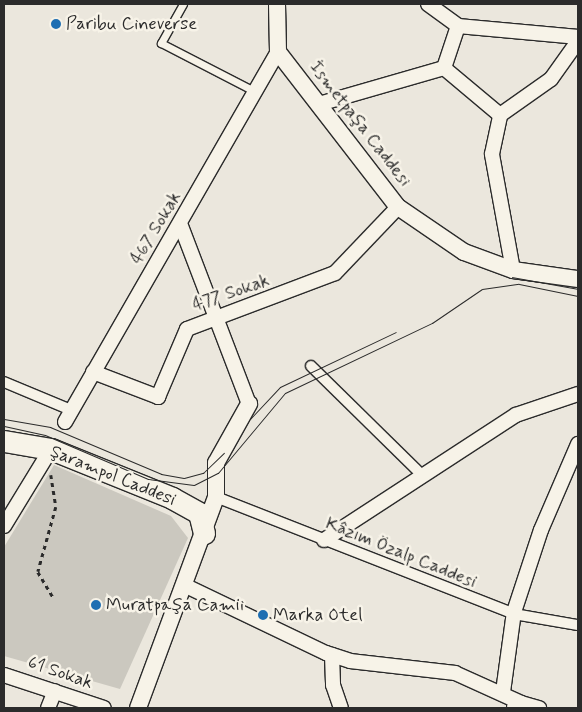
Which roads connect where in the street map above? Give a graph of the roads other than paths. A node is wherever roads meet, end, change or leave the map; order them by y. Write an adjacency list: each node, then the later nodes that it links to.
1 (183, 4): 9 (lane)
2 (277, 4): 7 (street)
3 (428, 4): 4 (street)
4 (458, 26): 5 (street); 8 (street)
5 (578, 37)
6 (578, 41): 11 (street)
7 (278, 52): 9 (street, 467 Sokak); 10 (street, İsmetpaşa Caddesi)
8 (444, 68): 10 (street); 11 (street)
9 (254, 91): 13 (street, 467 Sokak)
10 (319, 104): 12 (street, İsmetpaşa Caddesi)
11 (500, 115): 14 (street)
12 (398, 207): 14 (street, İsmetpaşa Caddesi); 16 (street, 477 Sokak)
13 (181, 226): 16 (street); 18 (street, 467 Sokak)
14 (513, 270): 15 (street, İsmetpaşa Caddesi)
15 (578, 279)
16 (216, 318): 18 (street, 477 Sokak); 21 (street)
17 (311, 366): 26 (street)
18 (93, 372): 22 (street, 467 Sokak)
19 (4, 382): 22 (street)
20 (578, 394): 26 (street)
21 (249, 404): 27 (street)
22 (68, 416)
23 (4, 441): 25 (main road, Şarampol Caddesi)
24 (578, 444): 32 (street)
25 (46, 457): 28 (street); 29 (main road, Şarampol Caddesi)
26 (423, 476): 30 (street)
27 (216, 497): 29 (street); 30 (street, Kâzım Özalp Caddesi)
28 (4, 526)
29 (204, 533): 31 (street)
30 (324, 540): 32 (street, Kâzım Özalp Caddesi)
31 (186, 586): 34 (street); 41 (street)
32 (514, 614): 33 (street, Kâzım Özalp Caddesi); 37 (street)
33 (578, 625)
34 (332, 655): 37 (street); 42 (street)
35 (4, 675): 36 (street, 61 Sokak)
36 (54, 691): 39 (street); 40 (street, 61 Sokak)
37 (503, 692): 38 (street)
38 (517, 706): 43 (street)
39 (48, 708)
40 (104, 708)
41 (138, 708)
42 (341, 708)
43 (539, 708)

